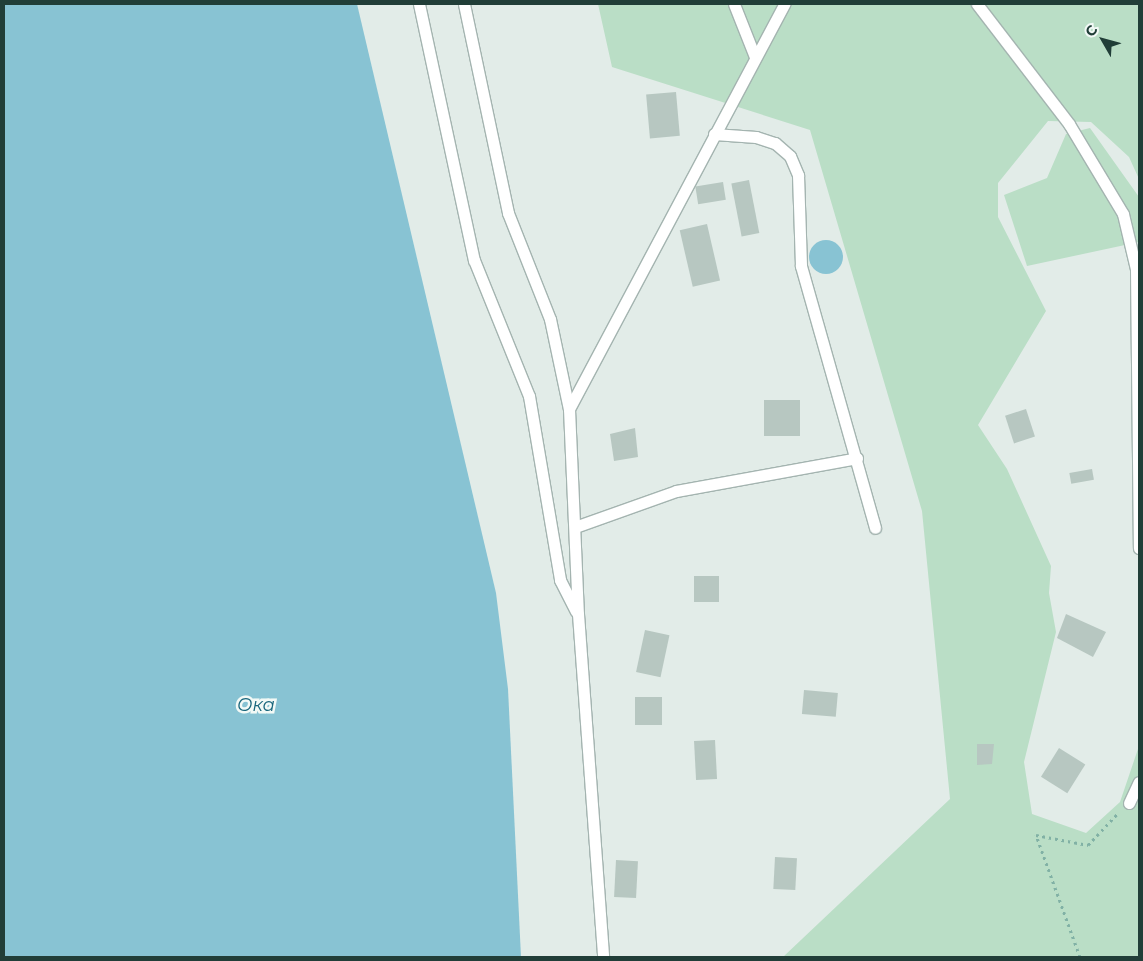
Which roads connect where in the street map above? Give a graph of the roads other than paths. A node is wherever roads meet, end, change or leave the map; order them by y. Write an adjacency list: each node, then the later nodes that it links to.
1 (419, 4): 13 (lane)
2 (464, 4): 8 (lane)
3 (734, 4): 6 (lane)
4 (784, 4): 6 (lane)
5 (977, 4): 12 (lane)
6 (755, 57): 7 (lane)
7 (714, 134): 8 (lane); 9 (lane)
8 (569, 409): 10 (lane)
9 (857, 458): 10 (lane); 11 (lane)
10 (575, 528): 13 (lane)
11 (875, 528)
12 (1139, 548)
13 (578, 614): 16 (lane)
14 (1139, 782): 15 (lane)
15 (1129, 802)
16 (603, 957)

